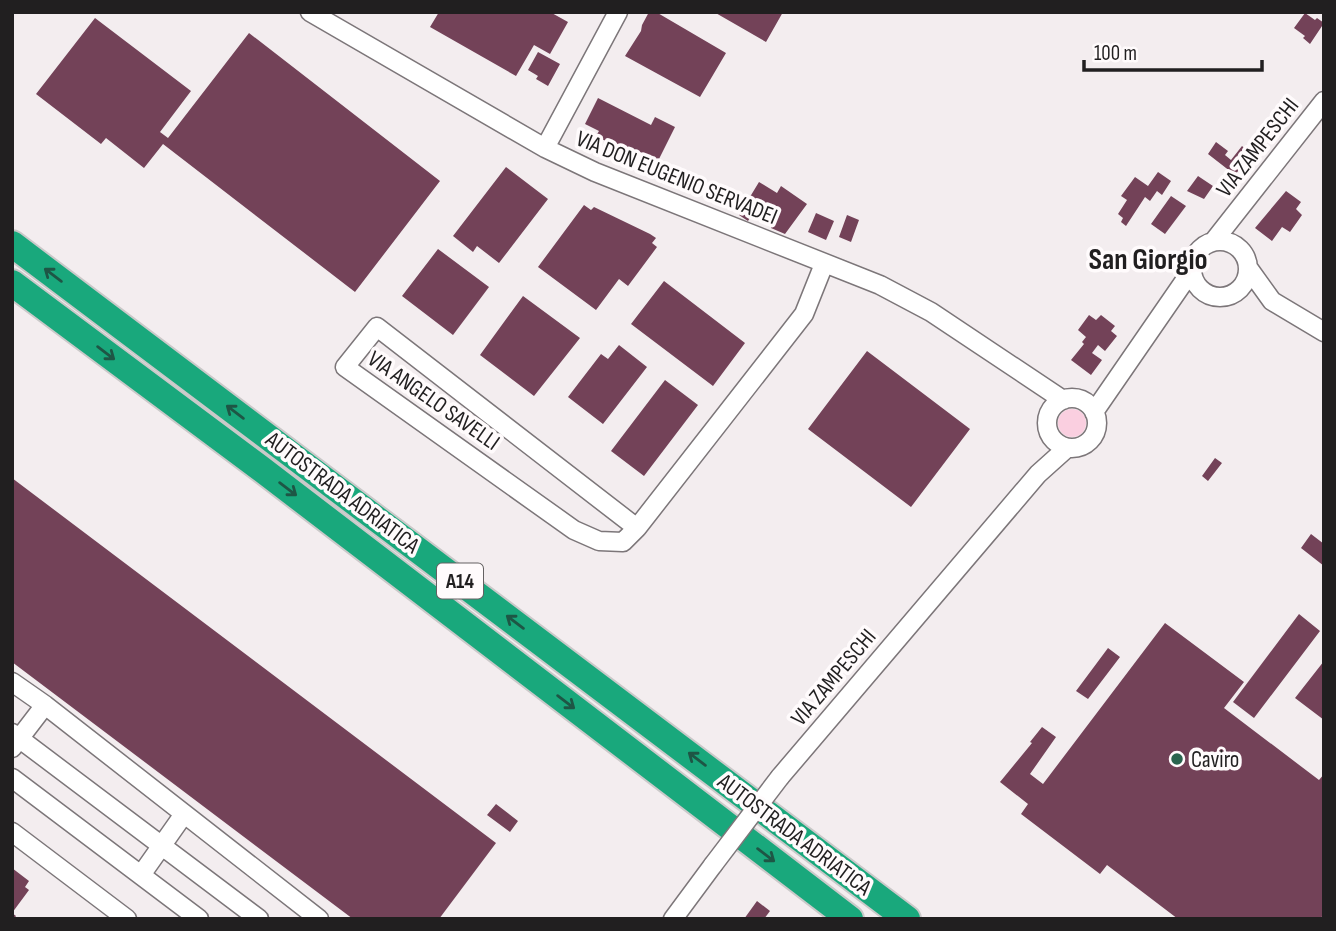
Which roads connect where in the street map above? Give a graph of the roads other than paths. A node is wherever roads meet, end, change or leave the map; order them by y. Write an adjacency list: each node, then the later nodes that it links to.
1 (310, 12): 4 (street, VIA DON EUGENIO SERVADEI)
2 (618, 12): 4 (street)
3 (1324, 101): 5 (street, VIA ZAMPESCHI)
4 (545, 148): 9 (street, VIA DON EUGENIO SERVADEI)
5 (1228, 222): 6 (street, VIA ZAMPESCHI); 8 (street, VIA ZAMPESCHI)
6 (1213, 242): 8 (street); 11 (street)
7 (12, 244): 40 (highway, AUTOSTRADA ADRIATICA / A14, one-way to 7)
8 (1233, 244): 10 (street)
9 (824, 264): 18 (street, VIA DON EUGENIO SERVADEI); 25 (street, VIA ANGELO SAVELLI)
10 (1249, 269): 15 (street); 16 (street)
11 (1192, 270): 13 (street); 14 (street)
12 (12, 283): 39 (highway, AUTOSTRADA ADRIATICA / A14, one-way to 39)
13 (1202, 291): 14 (street); 15 (street)
14 (1176, 295): 19 (street)
15 (1230, 296): 16 (street)
16 (1272, 301): 17 (street)
17 (1324, 332)
18 (1028, 378): 20 (street, VIA DON EUGENIO SERVADEI); 22 (street)
19 (1113, 382): 20 (street); 21 (street)
20 (1072, 400): 21 (street); 22 (street)
21 (1094, 412): 23 (street)
22 (1048, 427): 23 (street); 24 (street, VIA ZAMPESCHI)
23 (1067, 448): 24 (street, VIA ZAMPESCHI)
24 (1038, 474): 38 (street, VIA ZAMPESCHI, bridge)
25 (637, 528): 25 (street, VIA ANGELO SAVELLI)
26 (12, 682): 27 (street)
27 (45, 705): 28 (street); 30 (street)
28 (15, 740): 32 (street)
29 (12, 778): 33 (street)
30 (184, 814): 32 (street); 37 (street)
31 (12, 832): 34 (street)
32 (161, 845): 33 (street); 36 (street)
33 (141, 875): 35 (street)
34 (127, 919)
35 (199, 919)
36 (258, 919)
37 (319, 919)
38 (673, 919)
39 (849, 919)
40 (907, 919)

